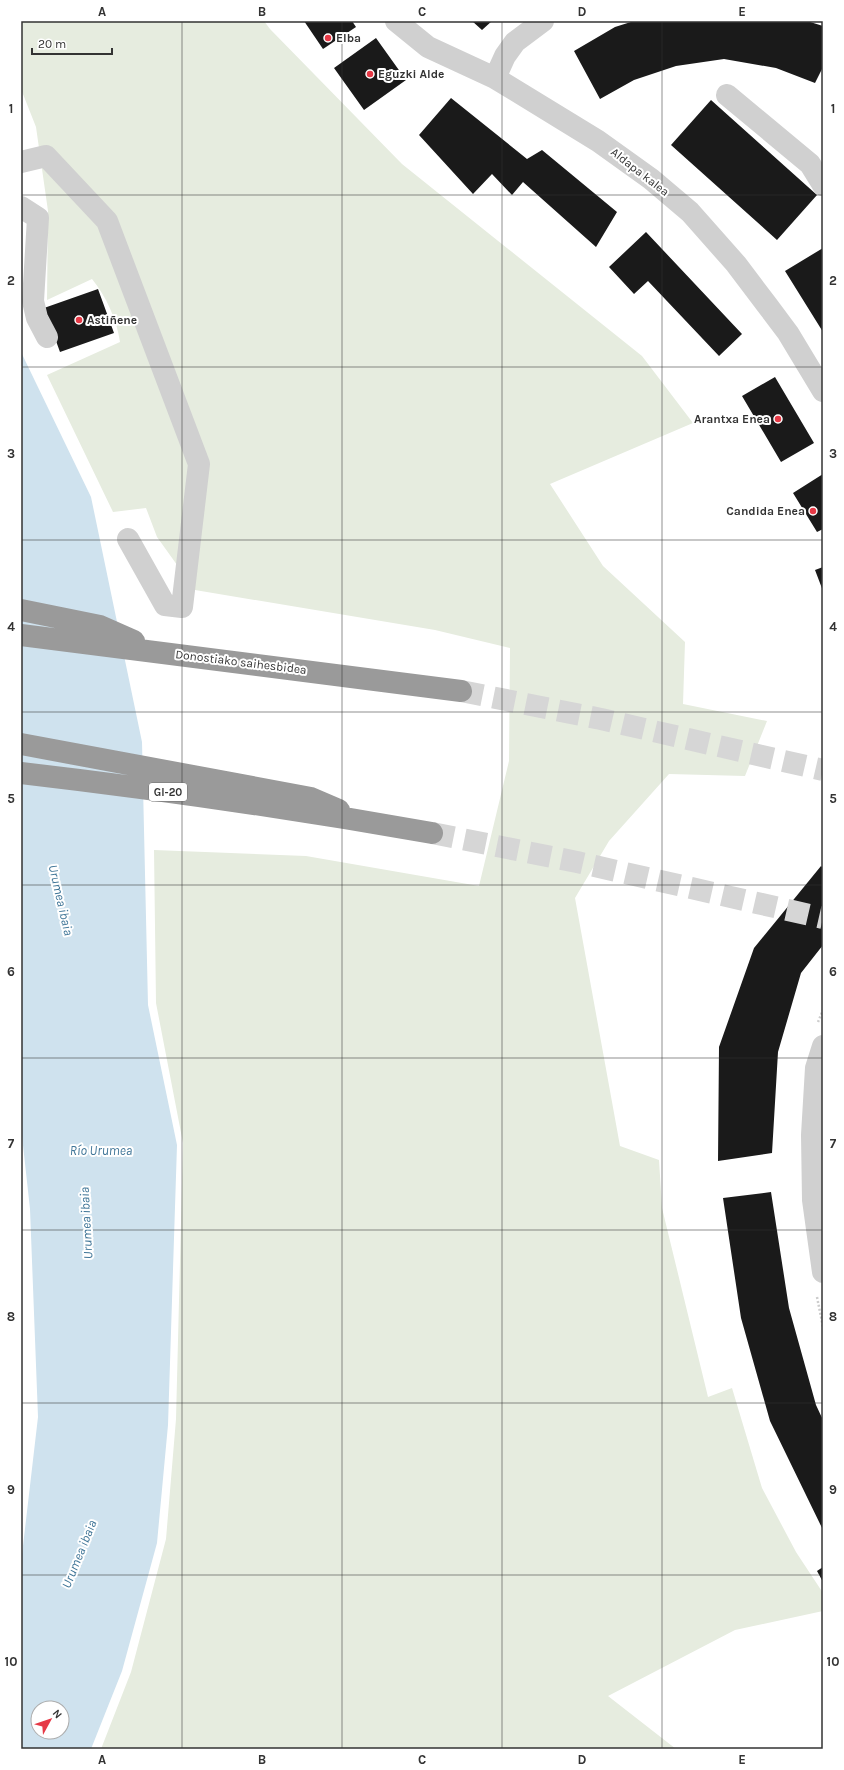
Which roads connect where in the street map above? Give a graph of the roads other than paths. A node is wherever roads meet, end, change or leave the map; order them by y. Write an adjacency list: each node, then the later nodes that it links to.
1 (396, 21): 3 (street, Aldapa kalea)
2 (542, 21): 3 (street)
3 (495, 78): 9 (street, Aldapa kalea)
4 (727, 95): 6 (street)
5 (21, 162): 10 (street)
6 (823, 185)
7 (21, 207): 8 (street)
8 (47, 337)
9 (823, 391)
10 (128, 539)
11 (21, 610): 13 (highway)
12 (21, 634): 13 (highway, Donostiako saihesbidea)
13 (155, 650): 14 (highway, Donostiako saihesbidea)
14 (461, 690)
15 (21, 744): 17 (highway)
16 (21, 773): 17 (highway, GI-20)
17 (313, 806): 18 (highway, GI-20)
18 (432, 833)
19 (823, 1046): 20 (street)
20 (823, 1272)

